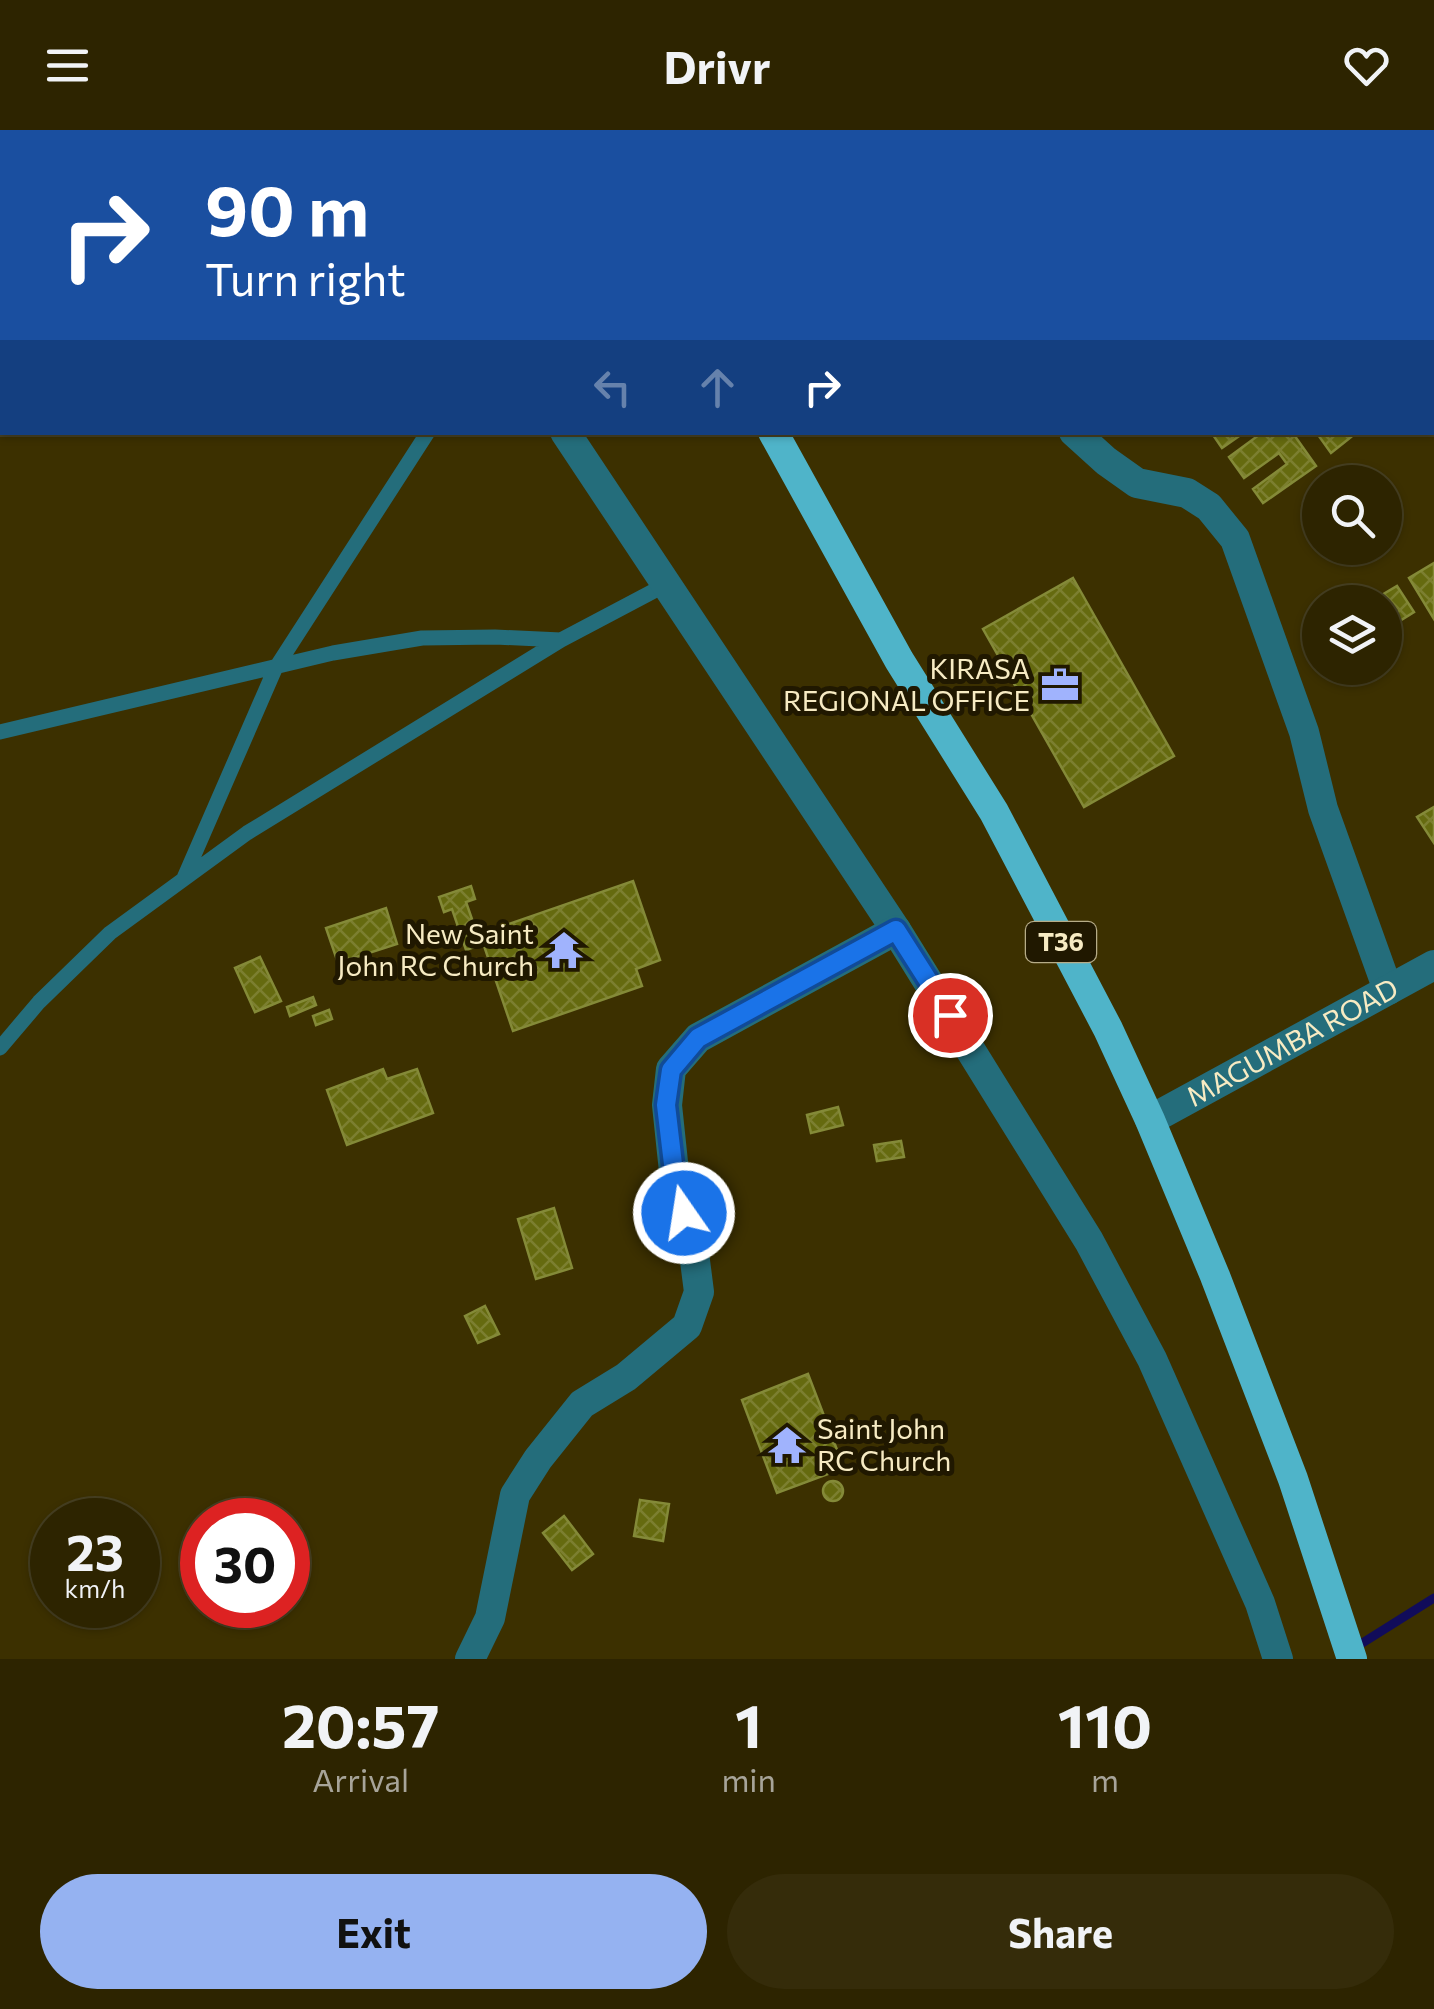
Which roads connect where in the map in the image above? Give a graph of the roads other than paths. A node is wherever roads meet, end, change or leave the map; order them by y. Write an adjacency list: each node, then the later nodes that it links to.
1 (426, 435): 7 (lane)
2 (567, 435): 5 (street)
3 (775, 435): 16 (highway, T36)
4 (1077, 435): 14 (street)
5 (667, 584): 6 (lane); 12 (street)
6 (562, 640): 7 (lane); 11 (lane)
7 (274, 668): 9 (lane); 11 (lane)
8 (0, 719): 9 (lane)
9 (32, 724): 10 (lane)
10 (0, 732)
11 (184, 878): 15 (lane)
12 (896, 930): 17 (street); 18 (street)
13 (1434, 965): 14 (street, MAGUMBA ROAD)
14 (1388, 990): 16 (street, MAGUMBA ROAD)
15 (0, 1048)
16 (1150, 1120): 19 (highway, T36)
17 (470, 1659)
18 (1278, 1659)
19 (1352, 1659)

